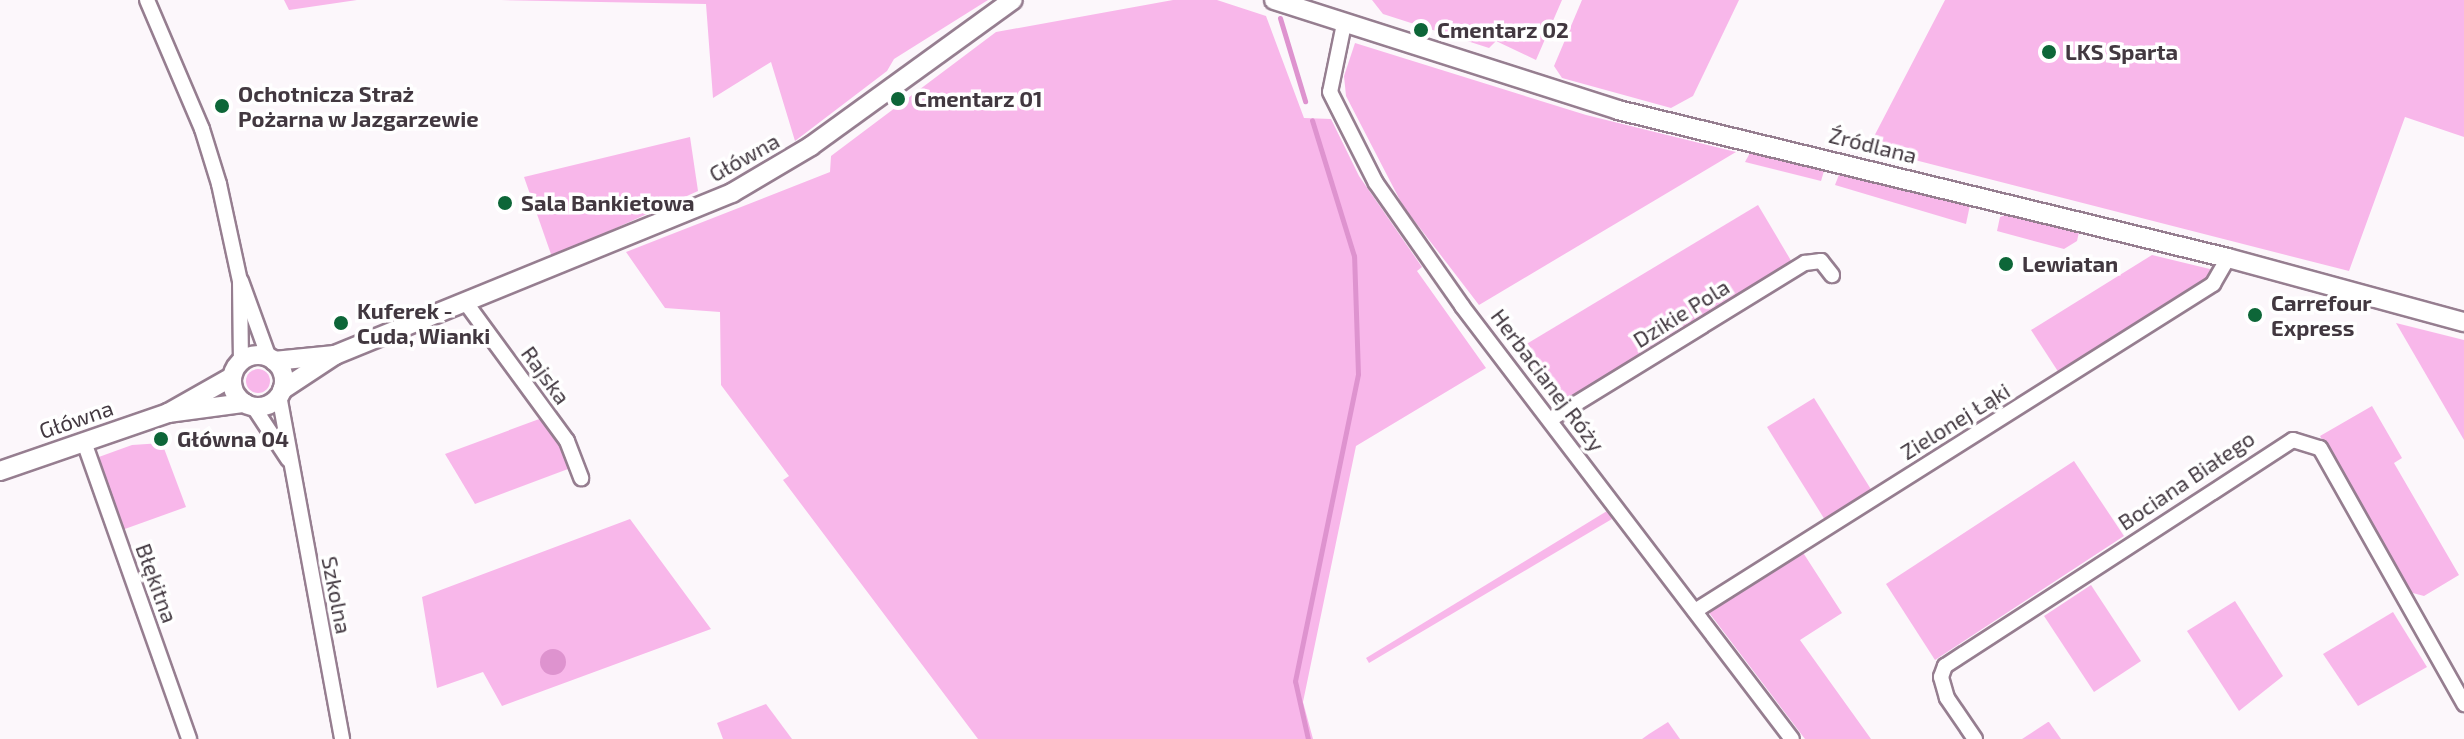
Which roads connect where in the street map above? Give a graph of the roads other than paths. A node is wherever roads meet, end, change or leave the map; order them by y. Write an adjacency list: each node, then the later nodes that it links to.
1 (147, 0): 7 (street)
2 (1013, 0): 8 (main road, Główna)
3 (1270, 0): 4 (main road, Źródlana)
4 (1344, 24): 5 (main road, Źródlana); 16 (street, Herbacianej Róży)
5 (2228, 258): 9 (main road, Źródlana); 21 (street, Zielonej Łąki)
6 (1832, 275): 16 (street, Dzikie Pola)
7 (240, 281): 11 (street); 12 (street)
8 (466, 303): 10 (main road, Główna); 20 (street, Rajska)
9 (2464, 322)
10 (335, 355): 11 (main road, Główna); 13 (main road, Główna)
11 (272, 359): 12 (main road); 13 (main road)
12 (236, 369): 14 (main road); 15 (main road, Główna)
13 (281, 392): 14 (main road); 18 (street, Szkolna)
14 (249, 404): 15 (main road, Główna); 18 (street, Szkolna)
15 (168, 413): 17 (main road, Główna)
16 (1551, 419): 21 (street, Herbacianej Róży)
17 (84, 442): 19 (main road, Główna); 23 (street, Błękitna)
18 (288, 459): 24 (street, Szkolna)
19 (0, 471)
20 (581, 478)
21 (1695, 611): 25 (street, Herbacianej Róży)
22 (2464, 704): 26 (street, Bociana Białego)
23 (189, 739)
24 (342, 739)
25 (1792, 739)
26 (1975, 739)

